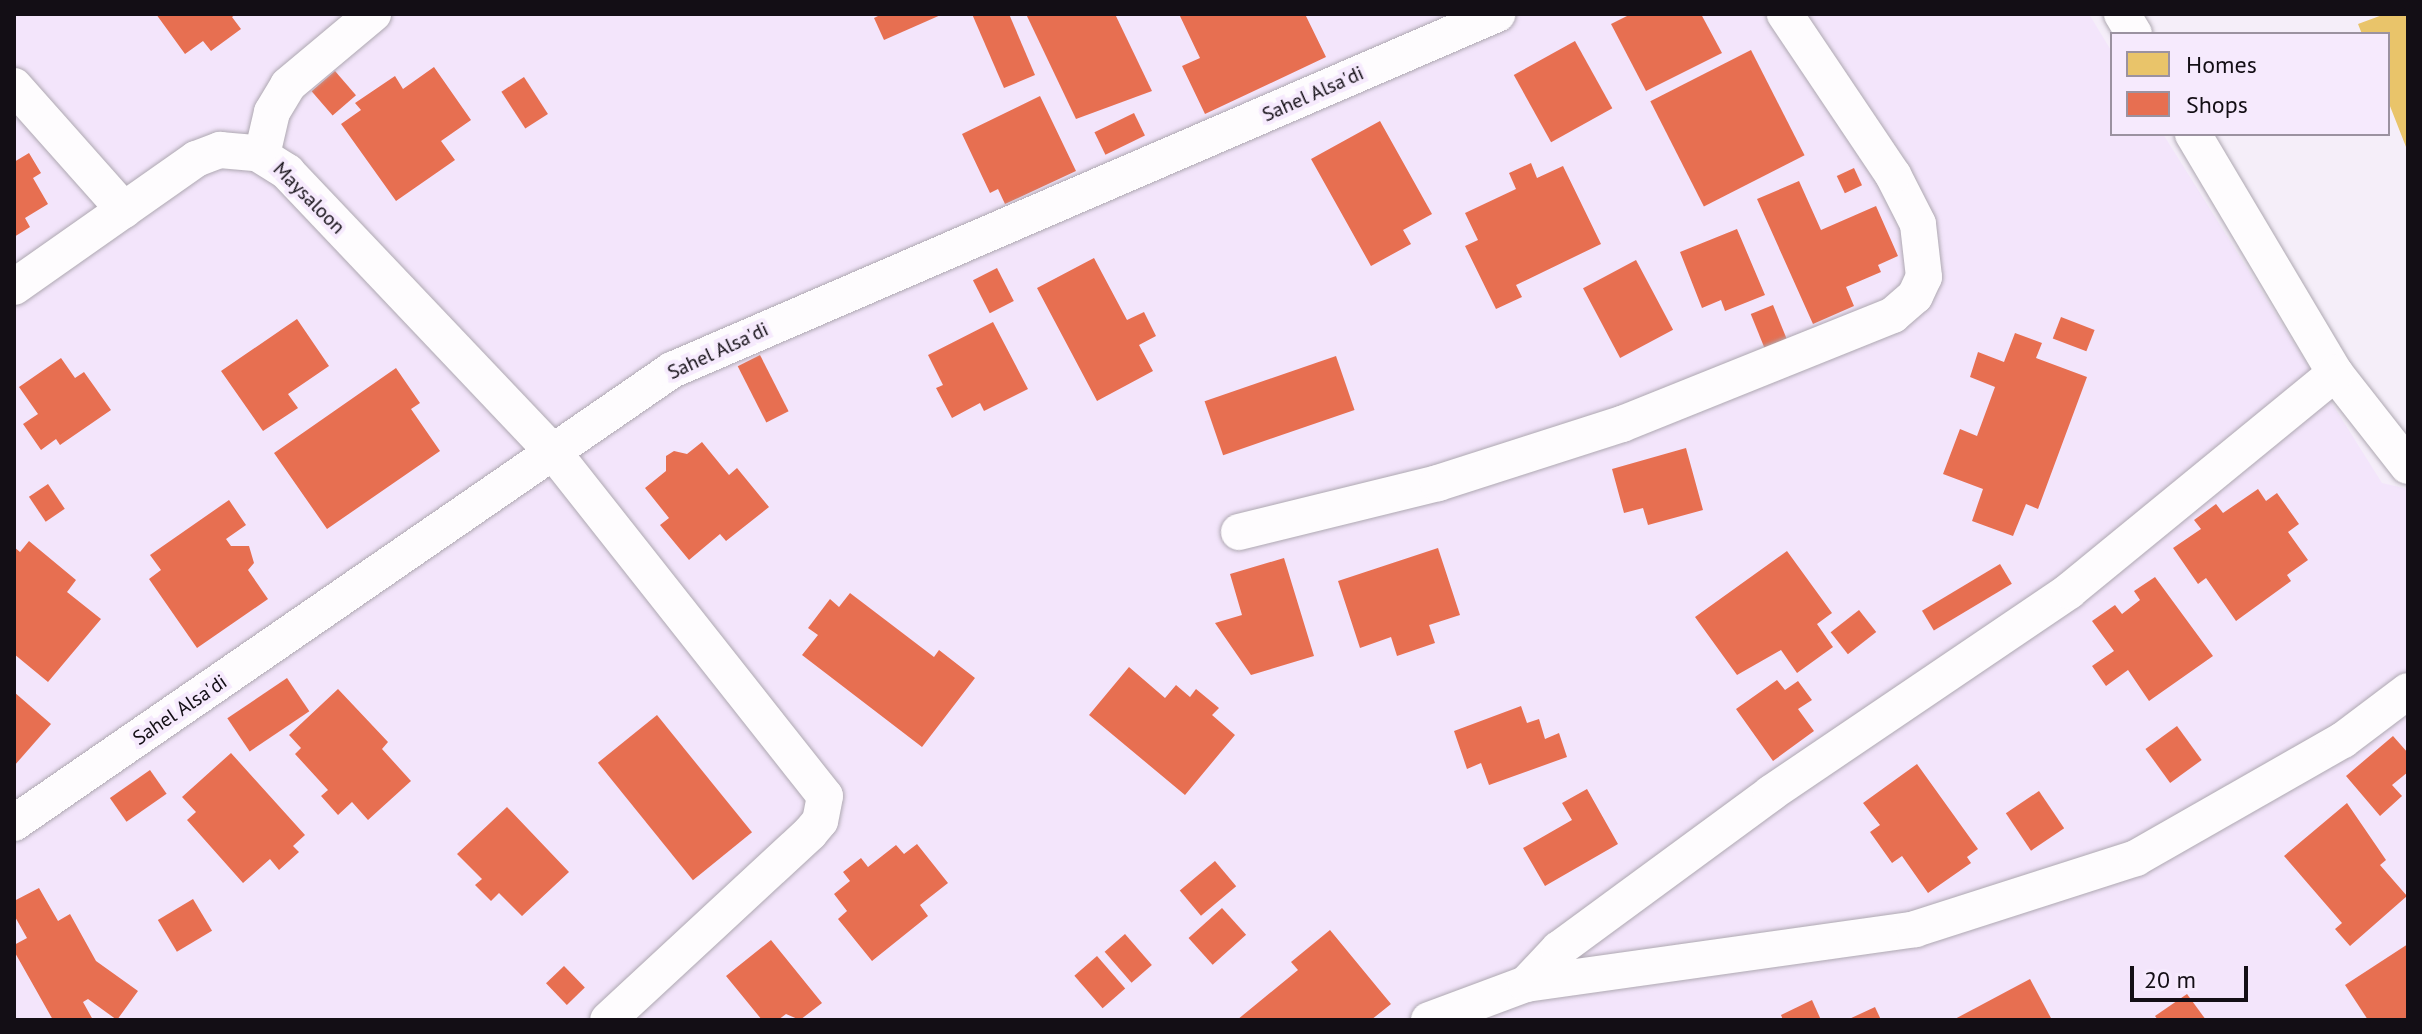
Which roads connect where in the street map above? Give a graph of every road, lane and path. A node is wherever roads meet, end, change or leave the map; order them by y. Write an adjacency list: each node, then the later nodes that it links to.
1 (373, 14): 8 (street)
2 (1497, 14): 12 (street, Sahel Alsa'di)
3 (1785, 14): 14 (street)
4 (2122, 14): 5 (street)
5 (2133, 32)
6 (14, 86): 9 (street)
7 (2194, 136): 11 (street)
8 (262, 155): 9 (street, Maysaloon); 12 (street, Maysaloon)
9 (124, 210): 10 (street, Maysaloon)
10 (14, 287)
11 (2335, 373): 13 (street); 17 (street)
12 (554, 453): 16 (street, Sahel Alsa'di); 18 (street, Maysaloon)
13 (2408, 466)
14 (1239, 532)
15 (2408, 691): 17 (street)
16 (14, 823)
17 (1526, 984): 19 (street)
18 (608, 1020)
19 (1429, 1020)

